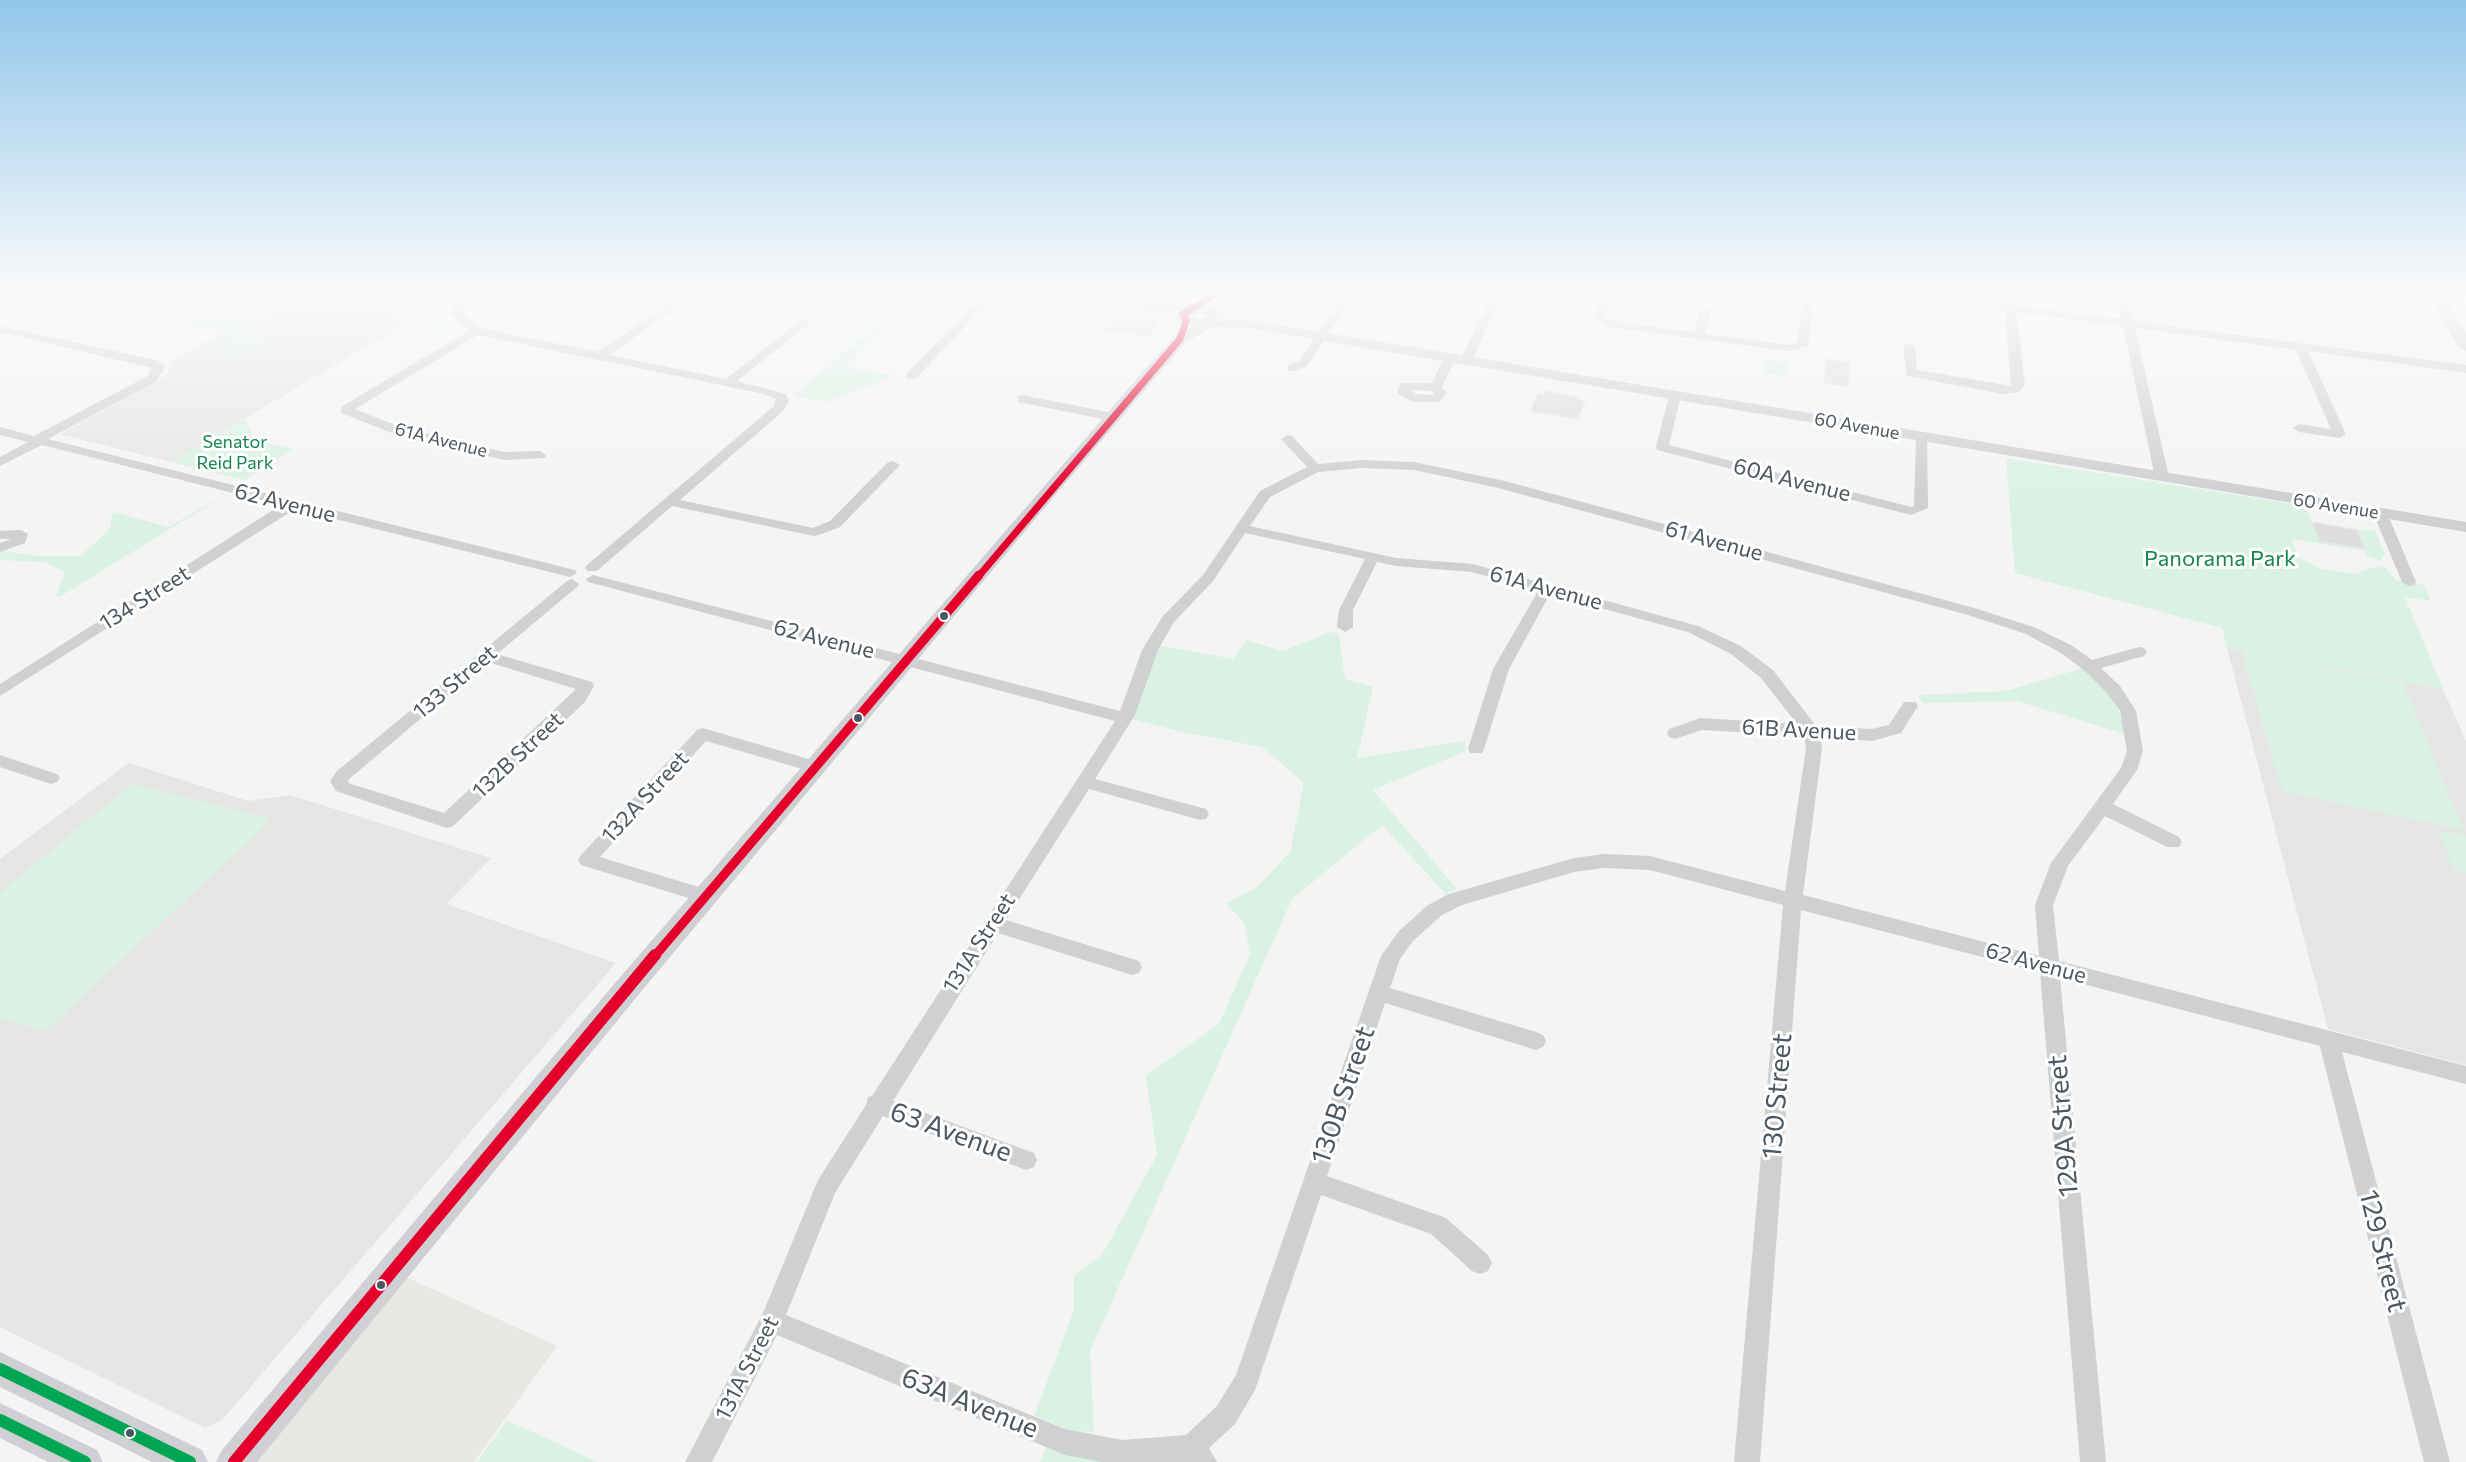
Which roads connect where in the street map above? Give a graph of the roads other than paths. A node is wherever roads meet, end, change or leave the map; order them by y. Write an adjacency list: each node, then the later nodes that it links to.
1 (135, 359): 28 (street)
2 (429, 359): 29 (street, 61A Avenue)
3 (616, 359): 19 (street)
4 (758, 359): 19 (street)
5 (927, 359): 18 (street)
6 (1163, 359): 23 (main road)
7 (1306, 359): 16 (street)
8 (1449, 359): 20 (street)
9 (1462, 359): 15 (street, 60 Avenue)
10 (1910, 359): 11 (street)
11 (2016, 359)
12 (2136, 359): 33 (street)
13 (2306, 359): 24 (street)
14 (2395, 359): 17 (street)
15 (1466, 360): 21 (street, 60 Avenue)
16 (1292, 369)
17 (2466, 369)
18 (911, 376)
19 (729, 382): 34 (street)
20 (1436, 387)
21 (1676, 395): 26 (street, 60 Avenue); 26 (street, 60A Avenue)
22 (1022, 399): 23 (street)
23 (1113, 417): 49 (main road)
24 (2299, 428)
25 (0, 431): 28 (street, 62 Avenue)
26 (1922, 437): 33 (street, 60 Avenue)
27 (1287, 439): 32 (street)
28 (38, 440): 30 (street); 35 (street, 62 Avenue)
29 (540, 455)
30 (0, 462)
31 (893, 465): 34 (street)
32 (1315, 468): 38 (street, 131A Street); 50 (street, 61 Avenue)
33 (2162, 477): 37 (street, 60 Avenue)
34 (671, 502): 42 (street)
35 (291, 505): 43 (street, 62 Avenue); 51 (street, 134 Street)
36 (2384, 520): 44 (street)
37 (2466, 527)
38 (1241, 528): 41 (street, 61A Avenue); 53 (street, 131A Street)
39 (0, 535): 40 (street)
40 (0, 548)
41 (1372, 557): 45 (street, 61A Avenue); 46 (street)
42 (593, 574): 43 (street); 49 (street, 62 Avenue)
43 (571, 578): 48 (street, 133 Street)
44 (2409, 582)
45 (1546, 587): 54 (street, 61A Avenue); 56 (street)
46 (1345, 627)
47 (2139, 652): 50 (street)
48 (485, 656): 63 (street, 132B Street); 63 (street, 133 Street)
49 (907, 660): 53 (street, 62 Avenue); 58 (main road)
50 (2090, 666): 61 (street, 129A Street)
51 (0, 691)
52 (1910, 706): 54 (street, 61B Avenue)
53 (1124, 718): 60 (street, 131A Street)
54 (1811, 731): 55 (street, 61B Avenue); 67 (street, 130 Street)
55 (1676, 733)
56 (1476, 749)
57 (0, 760): 59 (street)
58 (816, 767): 66 (main road); 66 (street, 132A Street)
59 (51, 778)
60 (1084, 782): 62 (street); 68 (street, 131A Street)
61 (2103, 807): 64 (street); 70 (street, 129A Street)
62 (1200, 814)
63 (447, 821)
64 (2173, 842)
65 (1604, 861): 67 (street, 62 Avenue); 71 (street, 130B Street)
66 (708, 897): 85 (main road)
67 (1793, 899): 70 (street, 62 Avenue); 87 (street, 130 Street)
68 (992, 923): 69 (street); 75 (street, 131A Street)
69 (1132, 967)
70 (2049, 967): 73 (street, 62 Avenue); 88 (street, 129A Street)
71 (1379, 993): 72 (street); 77 (street, 130B Street)
72 (1536, 1041)
73 (2330, 1041): 74 (street, 62 Avenue); 89 (street, 129 Street)
74 (2466, 1075)
75 (876, 1104): 76 (street, 63 Avenue); 79 (street, 131A Street)
76 (1026, 1160)
77 (1313, 1182): 78 (street); 82 (street, 130B Street)
78 (1480, 1263)
79 (772, 1321): 82 (street, 63A Avenue); 86 (street, 131A Street)
80 (0, 1369): 84 (main road)
81 (0, 1420): 83 (main road)
82 (1198, 1454)
83 (85, 1462)
84 (190, 1462)
85 (234, 1462)
86 (698, 1462)
87 (1747, 1462)
88 (2093, 1462)
89 (2437, 1462)

